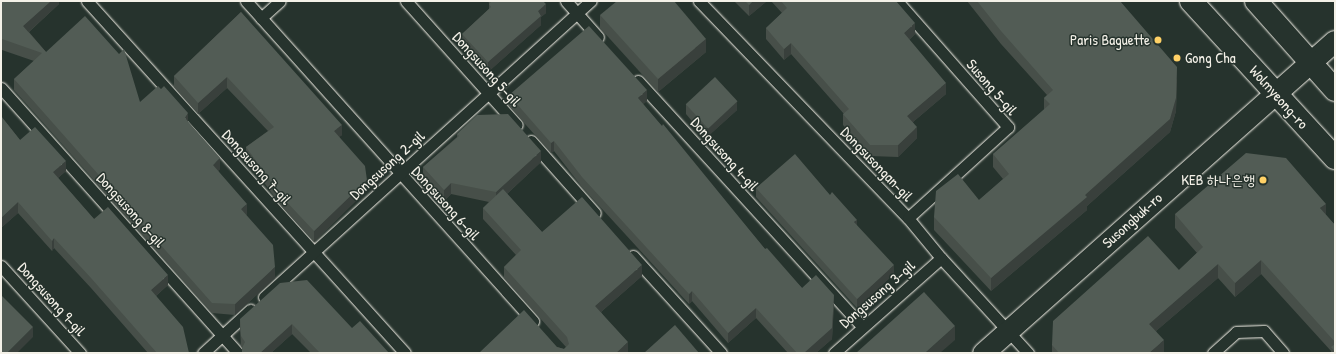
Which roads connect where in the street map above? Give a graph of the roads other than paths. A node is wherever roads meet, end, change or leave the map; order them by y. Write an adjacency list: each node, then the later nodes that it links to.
1 (87, 1): 26 (lane, Dongsusong 7-gil)
2 (246, 1): 12 (lane, Dongsusong 6-gil)
3 (280, 1): 12 (lane)
4 (406, 1): 20 (lane, Dongsusong 5-gil)
5 (566, 1): 11 (lane)
6 (591, 1): 11 (lane, Dongsusong 2-gil)
7 (699, 1): 23 (lane, Dongsusongan-gil)
8 (897, 1): 23 (lane, Susong 5-gil)
9 (1192, 1): 19 (street, Wolmyeong-ro)
10 (1256, 1): 15 (street)
11 (577, 14): 14 (lane); 20 (lane, Dongsusong 2-gil)
12 (262, 18): 22 (lane, Dongsusong 6-gil)
13 (1335, 41): 15 (street, Susongbuk-ro)
14 (604, 43)
15 (1310, 62): 18 (street); 19 (street, Susongbuk-ro)
16 (631, 73): 29 (lane, Dongsusong 4-gil)
17 (1, 88): 32 (lane, Dongsusong 8-gil)
18 (1335, 90)
19 (1276, 93): 21 (street, Wolmyeong-ro); 31 (street, Susongbuk-ro)
20 (490, 95): 22 (lane, Dongsusong 2-gil); 24 (lane, Dongsusong 5-gil)
21 (1335, 158)
22 (399, 174): 26 (lane, Dongsusong 2-gil); 30 (lane, Dongsusong 6-gil)
23 (908, 218): 27 (lane, Dongsusongan-gil)
24 (604, 223)
25 (625, 247): 37 (lane)
26 (313, 252): 32 (lane, Dongsusong 2-gil); 36 (lane, Dongsusong 7-gil)
27 (941, 258): 29 (lane, Dongsusong 3-gil); 31 (lane, Dongsusongan-gil)
28 (1, 266): 33 (lane, Dongsusong 9-gil)
29 (863, 327): 38 (lane, Dongsusong 3-gil)
30 (541, 330)
31 (1008, 330): 39 (street, Susongbuk-ro); 40 (lane, Dongsusongan-gil)
32 (222, 336): 34 (lane, Dongsusong 2-gil); 35 (lane, Dongsusong 8-gil)
33 (80, 353)
34 (203, 353)
35 (238, 353)
36 (405, 353)
37 (721, 353)
38 (834, 353)
39 (983, 353)
40 (1028, 353)
41 (1213, 353): 42 (lane)
42 (1284, 353)

